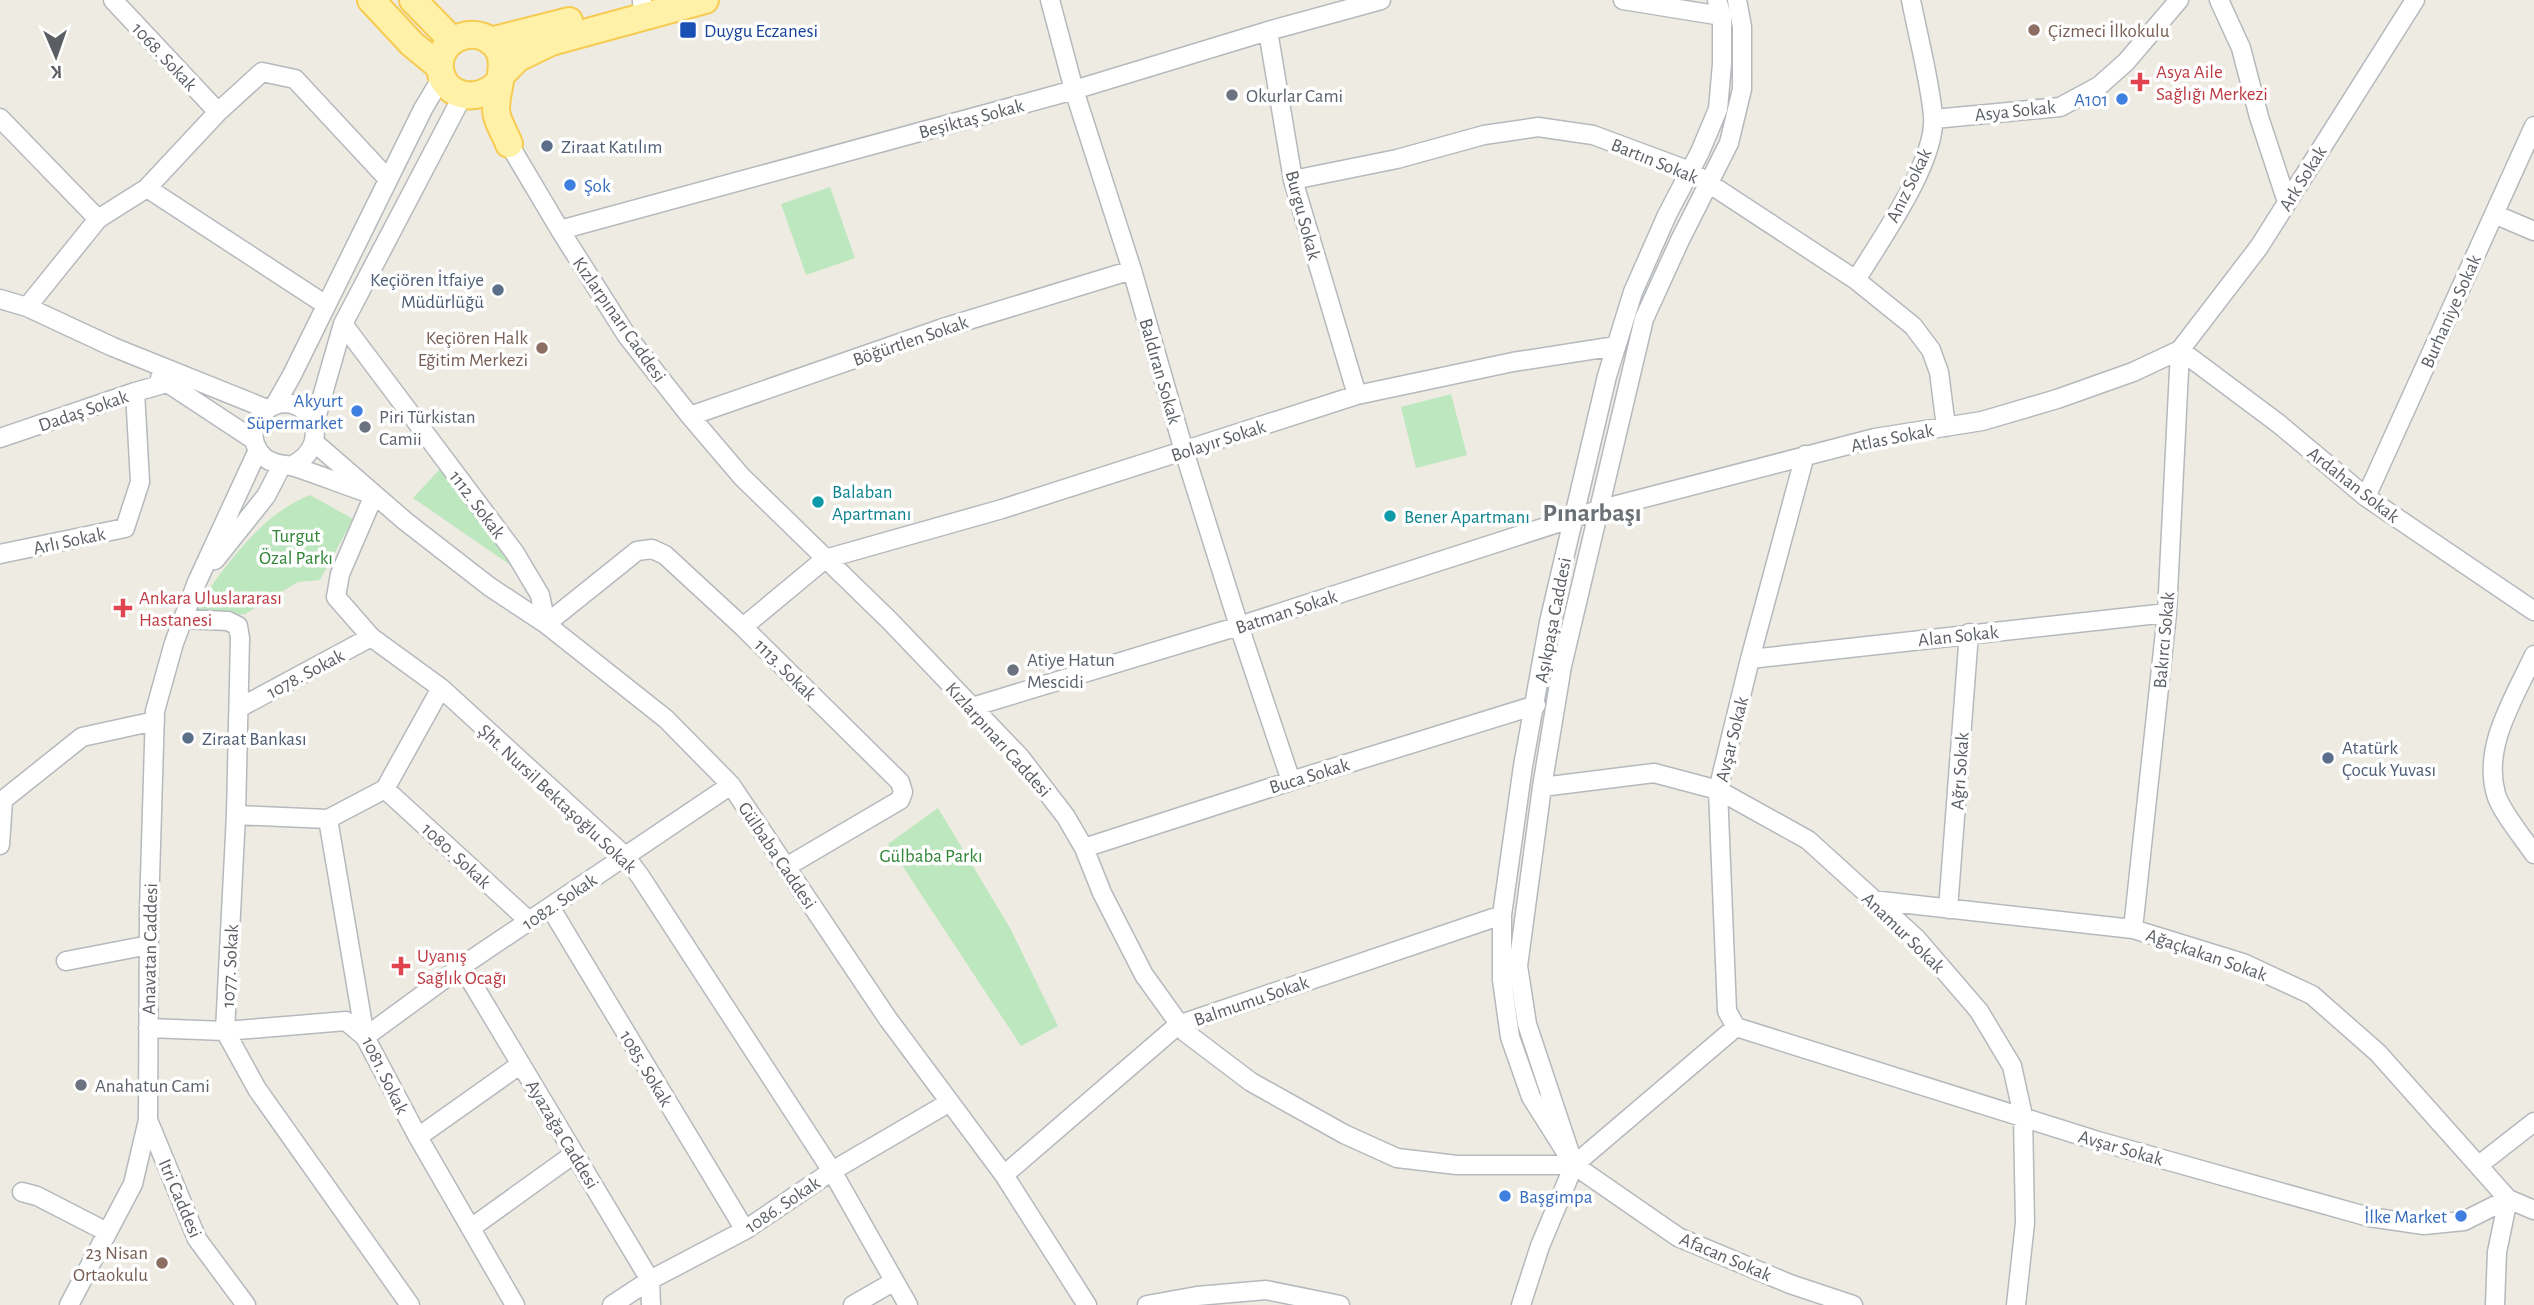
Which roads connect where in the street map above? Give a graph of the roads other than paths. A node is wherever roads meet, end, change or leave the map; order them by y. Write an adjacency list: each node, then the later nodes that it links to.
1 (113, 0): 22 (street, 1068. Sokak)
2 (371, 0): 18 (main road)
3 (413, 0): 16 (main road)
4 (705, 0): 19 (main road)
5 (1050, 0): 20 (street, Baldıran Sokak)
6 (1381, 0): 15 (street, Beşiktaş Sokak)
7 (1623, 0): 14 (street)
8 (1737, 0): 30 (street, Aşıkpaşa Caddesi)
9 (1911, 0): 24 (street, Anız Sokak)
10 (2179, 0): 24 (street, Asya Sokak)
11 (2219, 0): 32 (street)
12 (2416, 0): 32 (street, Ark Sokak)
13 (645, 1): 17 (main road)
14 (1719, 8): 27 (street, Aşıkpaşa Caddesi)
15 (1268, 31): 20 (street, Beşiktaş Sokak); 29 (street, Burgu Sokak)
16 (452, 40): 17 (main road); 18 (main road)
17 (491, 41): 19 (main road)
18 (441, 72): 21 (main road); 28 (street)
19 (499, 79): 21 (main road); 26 (main road)
20 (1074, 90): 35 (street, Beşiktaş Sokak); 37 (street, Baldıran Sokak)
21 (464, 95): 26 (main road); 42 (street)
22 (218, 112): 28 (street); 31 (street)
23 (0, 118): 34 (street)
24 (1934, 119): 38 (street, Anız Sokak)
25 (2534, 126): 33 (street, Burhaniye Sokak)
26 (509, 144): 35 (street, Kızlarpınarı Caddesi)
27 (1690, 172): 29 (street, Bartın Sokak); 30 (street, Bartın Sokak); 43 (street, Aşıkpaşa Caddesi)
28 (388, 179): 40 (street)
29 (1293, 180): 48 (street, Burgu Sokak)
30 (1709, 183): 38 (street, Bartın Sokak); 60 (street, Aşıkpaşa Caddesi)
31 (147, 188): 34 (street); 40 (street)
32 (2287, 202): 45 (street, Ark Sokak)
33 (2494, 214): 36 (street); 59 (street, Burhaniye Sokak)
34 (98, 219): 41 (street)
35 (560, 230): 50 (street, Kızlarpınarı Caddesi)
36 (2534, 231)
37 (1132, 270): 50 (street, Böğürtlen Sokak); 55 (street, Baldıran Sokak)
38 (1856, 280): 51 (street, Bartın Sokak)
39 (0, 299): 41 (street)
40 (326, 305): 49 (street)
41 (27, 307): 44 (street)
42 (343, 324): 52 (street); 68 (street, 1112. Sokak)
43 (1616, 346): 48 (street, Bolayır Sokak); 61 (street, Aşıkpaşa Caddesi)
44 (113, 347): 46 (street); 49 (street)
45 (2180, 350): 51 (street, Atlas Sokak); 59 (street, Ardahan Sokak); 66 (street, Bakırcı Sokak)
46 (167, 383): 47 (street, Dadaş Sokak); 54 (street)
47 (135, 391): 53 (street, Dadaş Sokak); 62 (street, Arlı Sokak)
48 (1357, 395): 55 (street, Bolayır Sokak)
49 (271, 407): 52 (street); 54 (street)
50 (690, 416): 63 (street, Kızlarpınarı Caddesi)
51 (1946, 427): 56 (street, Atlas Sokak)
52 (314, 434): 57 (street); 58 (street, Gülbaba Caddesi)
53 (0, 438)
54 (256, 445): 57 (street); 64 (street)
55 (1184, 451): 63 (street, Bolayır Sokak); 69 (street, Baldıran Sokak)
56 (1805, 456): 60 (street, Atlas Sokak); 74 (street, Avşar Sokak)
57 (287, 465): 58 (street); 64 (street)
58 (374, 495): 68 (street, Gülbaba Caddesi); 72 (street, Şht. Nursil Bektaşoğlu Sokak)
59 (2366, 497): 65 (street, Ardahan Sokak)
60 (1598, 510): 61 (street, Batman Sokak); 82 (street, Aşıkpaşa Caddesi)
61 (1574, 517): 69 (street, Batman Sokak); 76 (street, Aşıkpaşa Caddesi)
62 (0, 554)
63 (825, 559): 70 (street); 77 (street, Kızlarpınarı Caddesi)
64 (197, 582): 67 (street, Anavatan Caddesi)
65 (2534, 611)
66 (2167, 613): 71 (street, Alan Sokak); 98 (street, Bakırcı Sokak)
67 (183, 619): 78 (street, 1077. Sokak); 79 (street, Anavatan Caddesi)
68 (546, 624): 70 (street, 1113. Sokak); 81 (street, Gülbaba Caddesi)
69 (1238, 626): 77 (street, Batman Sokak); 80 (street, Baldıran Sokak)
70 (744, 627): 92 (street, 1113. Sokak)
71 (1969, 634): 74 (street, Alan Sokak); 95 (street, Ağrı Sokak)
72 (371, 638): 75 (street, Şht. Nursil Bektaşoğlu Sokak); 78 (street, 1078. Sokak)
73 (2534, 655): 90 (street)
74 (1750, 659): 84 (street, Avşar Sokak)
75 (441, 688): 83 (street); 91 (street, Şht. Nursil Bektaşoğlu Sokak)
76 (1536, 705): 80 (street, Buca Sokak); 96 (street, Aşıkpaşa Caddesi)
77 (972, 707): 89 (street, Kızlarpınarı Caddesi)
78 (239, 709): 86 (street, 1077. Sokak)
79 (155, 721): 85 (street); 99 (street, Anavatan Caddesi)
80 (1291, 780): 89 (street, Buca Sokak)
81 (730, 785): 91 (street, 1082. Sokak); 92 (street, Gülbaba Caddesi)
82 (1542, 787): 84 (street, Anamur Sokak); 114 (street, Aşıkpaşa Caddesi)
83 (385, 789): 87 (street); 97 (street, 1080. Sokak)
84 (1718, 790): 93 (street, Anamur Sokak); 103 (street, Avşar Sokak)
85 (2, 798): 88 (street)
86 (236, 815): 87 (street); 105 (street, 1077. Sokak)
87 (328, 819): 106 (street, 1081. Sokak)
88 (0, 845)
89 (1084, 848): 102 (street, Kızlarpınarı Caddesi)
90 (2534, 854)
91 (625, 856): 94 (street, 1082. Sokak); 116 (street, Şht. Nursil Bektaşoğlu Sokak)
92 (786, 867): 108 (street, Gülbaba Caddesi)
93 (1872, 900): 95 (street, Ağaçkakan Sokak); 109 (street, Anamur Sokak)
94 (550, 907): 97 (street, 1082. Sokak); 122 (street, 1085. Sokak)
95 (1948, 909): 98 (street, Ağaçkakan Sokak)
96 (1502, 915): 102 (street, Balmumu Sokak); 114 (street, Aşıkpaşa Caddesi)
97 (529, 921): 101 (street, 1082. Sokak)
98 (2133, 929): 115 (street, Ağaçkakan Sokak)
99 (149, 945): 100 (street); 104 (street, Anavatan Caddesi)
100 (66, 961)
101 (463, 966): 106 (street, 1082. Sokak); 107 (street, Ayazağa Caddesi)
102 (1178, 1025): 114 (street, Kızlarpınarı Caddesi); 117 (street, Balmumu Sokak)
103 (1736, 1027): 109 (street, Avşar Sokak); 114 (street)
104 (148, 1028): 105 (street); 110 (street, Anavatan Caddesi)
105 (225, 1031): 106 (street); 128 (street, 1077. Sokak)
106 (365, 1037): 112 (street, 1081. Sokak)
107 (521, 1064): 112 (street); 113 (street, Ayazağa Caddesi)
108 (950, 1102): 116 (street, 1086. Sokak); 117 (street, Gülbaba Caddesi)
109 (2023, 1116): 119 (street, Avşar Sokak); 139 (street, Anamur Sokak)
110 (148, 1120): 123 (street, Anavatan Caddesi); 127 (street, Itri Caddesi)
111 (2534, 1122): 115 (street)
112 (418, 1138): 121 (street, 1081. Sokak)
113 (574, 1154): 121 (street); 124 (street, Ayazağa Caddesi)
114 (1574, 1165): 137 (street); 138 (street, Afacan Sokak)
115 (2479, 1165): 119 (street, Ağaçkakan Sokak)
116 (832, 1171): 122 (street, 1086. Sokak); 125 (street, Şht. Nursil Bektaşoğlu Sokak)
117 (1004, 1175): 134 (street, Gülbaba Caddesi)
118 (22, 1192): 123 (street)
119 (2508, 1199): 120 (street, Ağaçkakan Sokak); 140 (street)
120 (2534, 1210)
121 (471, 1228): 129 (street, 1081. Sokak)
122 (745, 1230): 124 (street, 1086. Sokak)
123 (107, 1232): 126 (street, Anavatan Caddesi)
124 (650, 1280): 130 (street, 1086. Sokak); 131 (street, Ayazağa Caddesi)
125 (893, 1282): 132 (street); 133 (street, Şht. Nursil Bektaşoğlu Sokak)
126 (69, 1305)
127 (246, 1305)
128 (410, 1305)
129 (515, 1305)
130 (612, 1305)
131 (651, 1305)
132 (853, 1305)
133 (908, 1305)
134 (1087, 1305)
135 (1147, 1305): 136 (street)
136 (1340, 1305)
137 (1521, 1305)
138 (1853, 1305)
139 (2016, 1305)
140 (2495, 1305)

